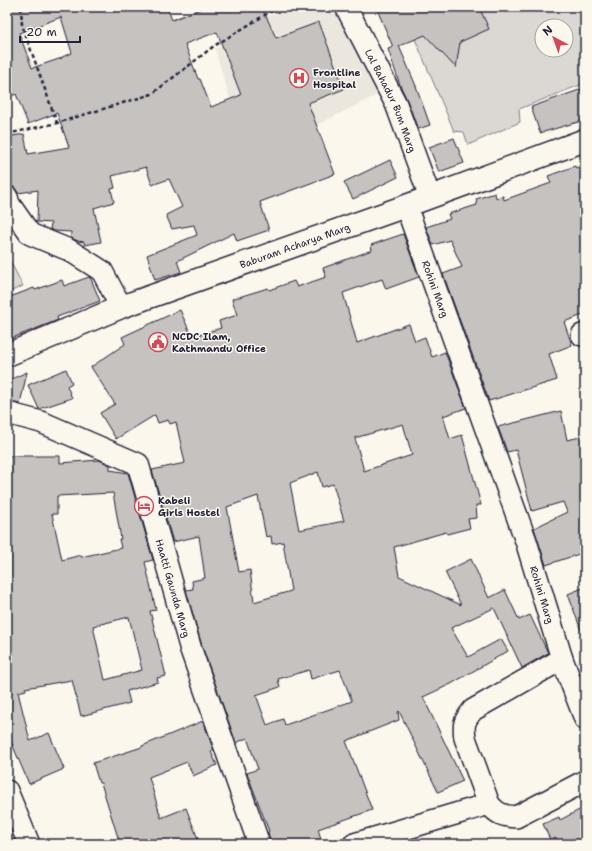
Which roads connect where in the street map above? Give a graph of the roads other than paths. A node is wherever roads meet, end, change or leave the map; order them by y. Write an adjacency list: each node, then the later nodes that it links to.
1 (346, 7): 4 (street, Lal Bahadur Bum Marg)
2 (585, 140): 4 (main road, Baburam Acharya Marg)
3 (7, 197): 6 (street)
4 (430, 197): 5 (main road, Baburam Acharya Marg)
5 (406, 206): 6 (main road, Baburam Acharya Marg); 9 (street, Rohini Marg)
6 (121, 307): 7 (main road, Baburam Acharya Marg)
7 (7, 355)
8 (7, 413): 15 (street, Haatti Gaunda Marg)
9 (562, 658): 10 (street, Rohini Marg); 13 (street)
10 (585, 719)
11 (585, 781): 13 (street)
12 (7, 791): 14 (street)
13 (489, 804): 16 (street)
14 (29, 844)
15 (259, 844)
16 (354, 844)

